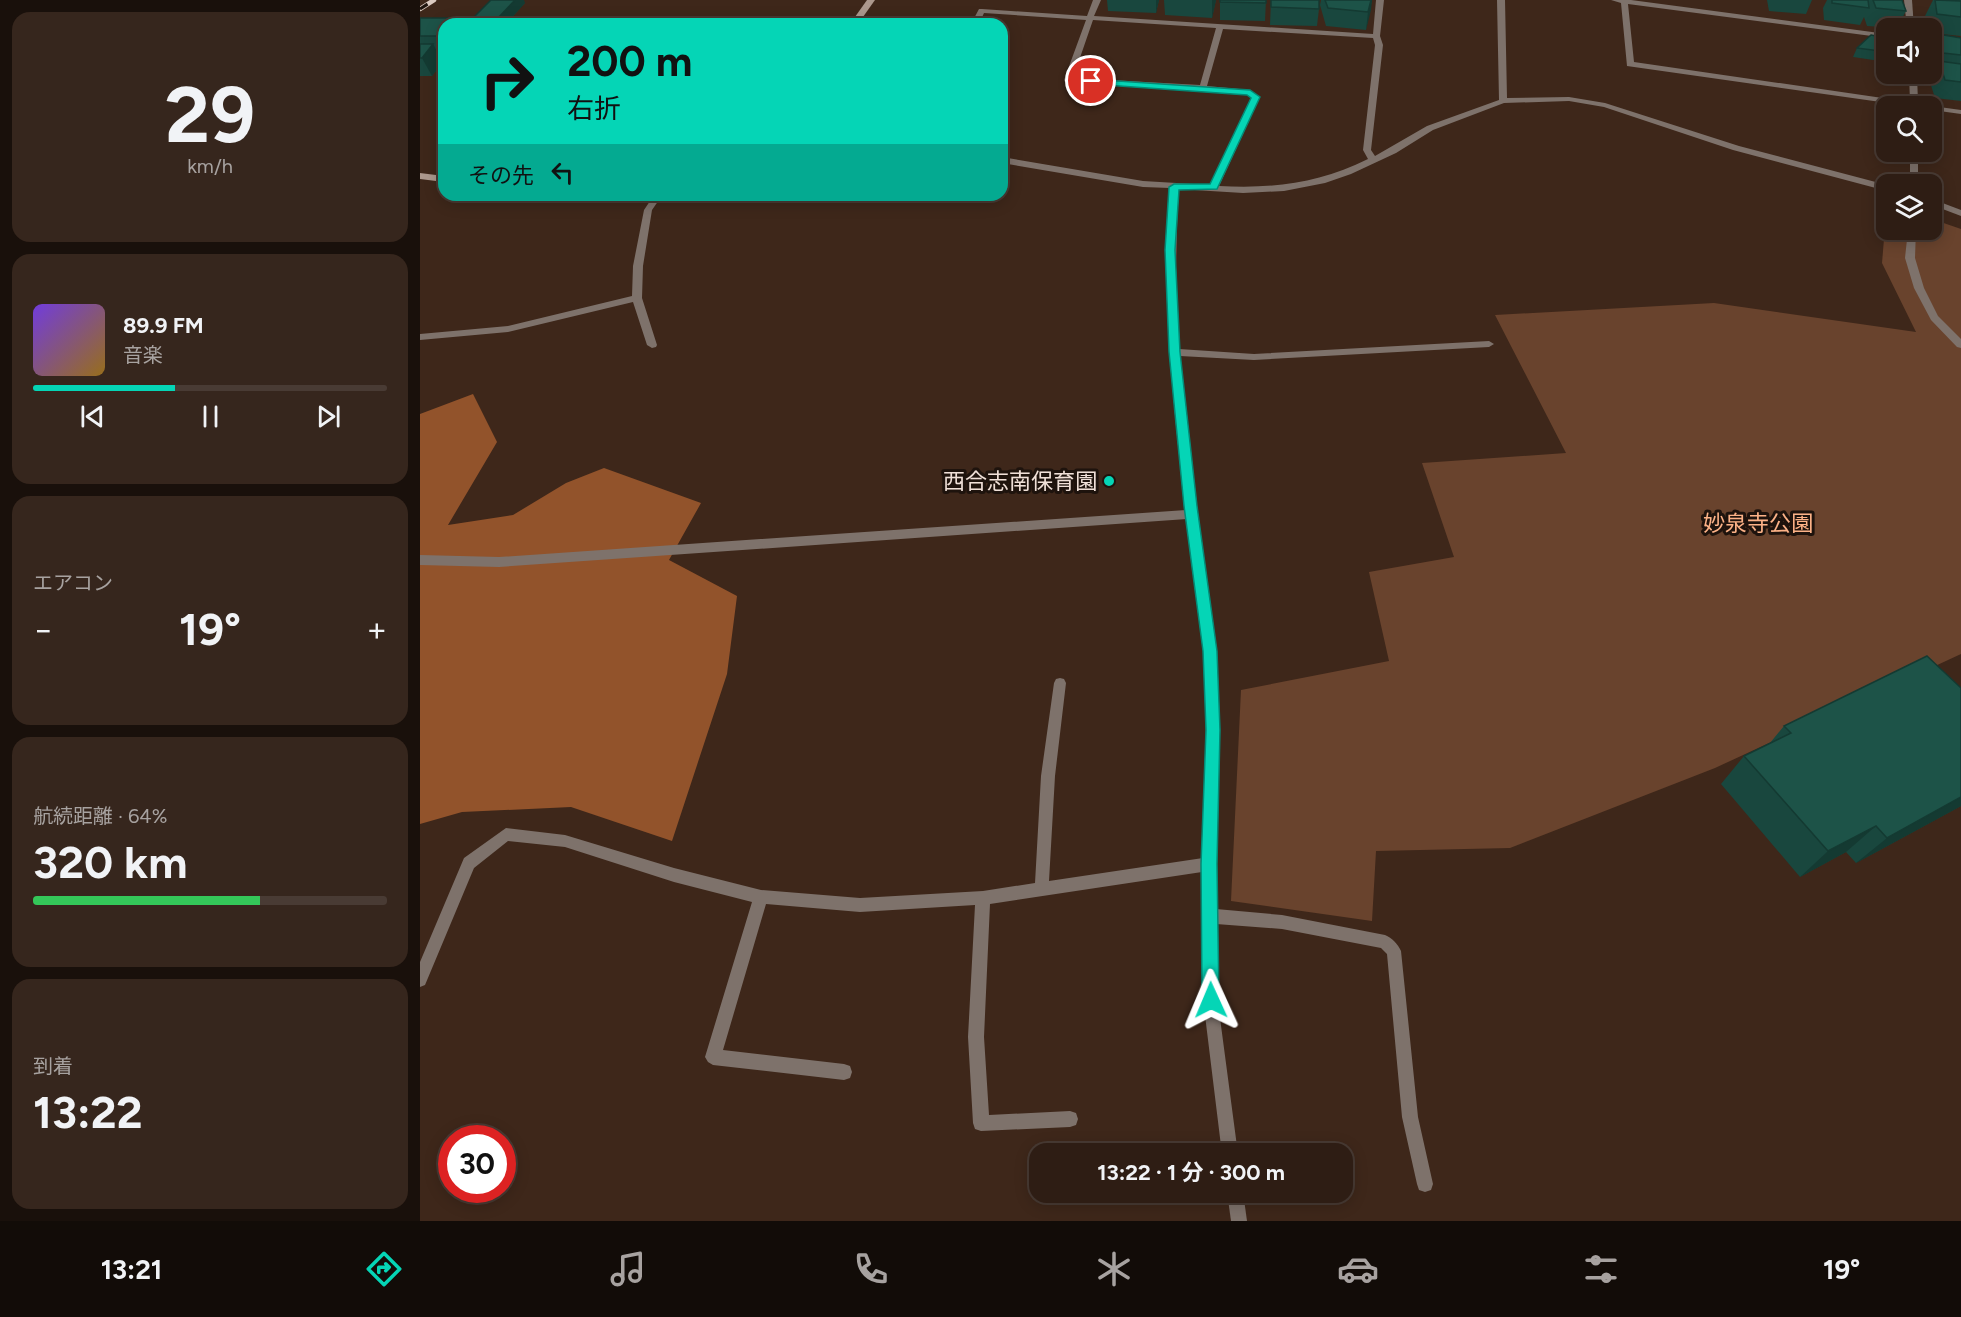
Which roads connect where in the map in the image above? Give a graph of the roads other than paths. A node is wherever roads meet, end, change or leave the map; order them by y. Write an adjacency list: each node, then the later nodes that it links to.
1 (872, 0): 7 (street)
2 (1097, 0): 9 (street)
3 (1380, 0): 13 (street)
4 (1501, 0): 16 (street)
5 (1908, 0): 10 (street)
6 (1619, 1): 12 (street); 15 (street)
7 (858, 18)
8 (978, 18): 9 (street)
9 (1090, 18): 11 (street); 14 (street)
10 (1910, 18)
11 (1220, 26): 13 (street); 14 (street)
12 (1876, 35)
13 (1376, 36): 19 (street)
14 (1203, 88): 25 (street)
15 (1876, 100)
16 (1503, 101): 19 (street); 23 (street)
17 (1942, 109): 18 (street)
18 (1961, 112)
19 (1373, 160): 25 (street)
20 (1008, 161): 24 (street)
21 (420, 176): 22 (street)
22 (438, 178)
23 (1876, 185)
24 (1174, 187): 25 (street); 35 (street)
25 (1214, 187)
26 (655, 201): 30 (street)
27 (1942, 206): 28 (street)
28 (1961, 213)
29 (1911, 240): 34 (street)
30 (637, 298): 31 (street); 33 (street)
31 (420, 338)
32 (1489, 344): 35 (street)
33 (652, 345)
34 (1961, 345)
35 (1175, 352): 36 (street)
36 (1192, 514): 37 (street); 39 (street)
37 (420, 560)
38 (1060, 683): 40 (street)
39 (1209, 864): 40 (street); 43 (street)
40 (1042, 889): 42 (street)
41 (761, 897): 42 (street); 44 (street); 45 (street)
42 (983, 898): 46 (street)
43 (1210, 916): 47 (street); 48 (street)
44 (420, 980)
45 (844, 1072)
46 (1070, 1119)
47 (1229, 1143)
48 (1425, 1184)
49 (1237, 1203): 50 (street)
50 (1239, 1221)

